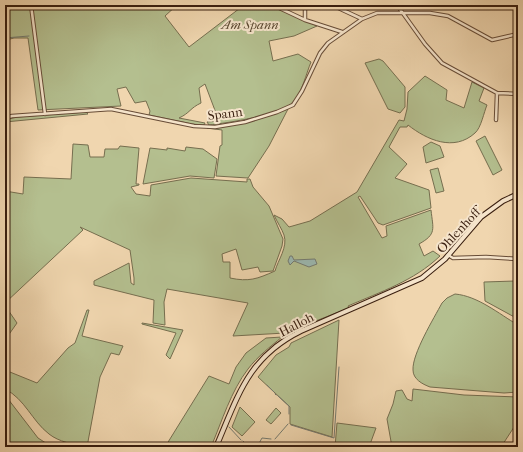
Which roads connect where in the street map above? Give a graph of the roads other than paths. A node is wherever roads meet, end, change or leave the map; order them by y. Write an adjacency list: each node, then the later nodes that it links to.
1 (31, 5): 13 (street)
2 (273, 5): 8 (street)
3 (305, 5): 8 (street)
4 (332, 5): 7 (street)
5 (397, 5): 6 (street)
6 (402, 13): 7 (street, Spann); 10 (street, Spann); 11 (street)
7 (362, 19): 9 (street, Spann)
8 (306, 20): 9 (street)
9 (342, 32): 13 (street, Spann)
10 (518, 34)
11 (498, 94): 12 (street); 15 (street)
12 (518, 94)
13 (45, 114): 14 (street, Spann)
14 (5, 118)
15 (496, 120)
16 (518, 194): 17 (main road, Ohlenhoff)
17 (448, 256): 18 (street); 19 (main road, Ohlenhoff)
18 (518, 259)
19 (434, 269): 20 (main road, Halloh)
20 (216, 447)

